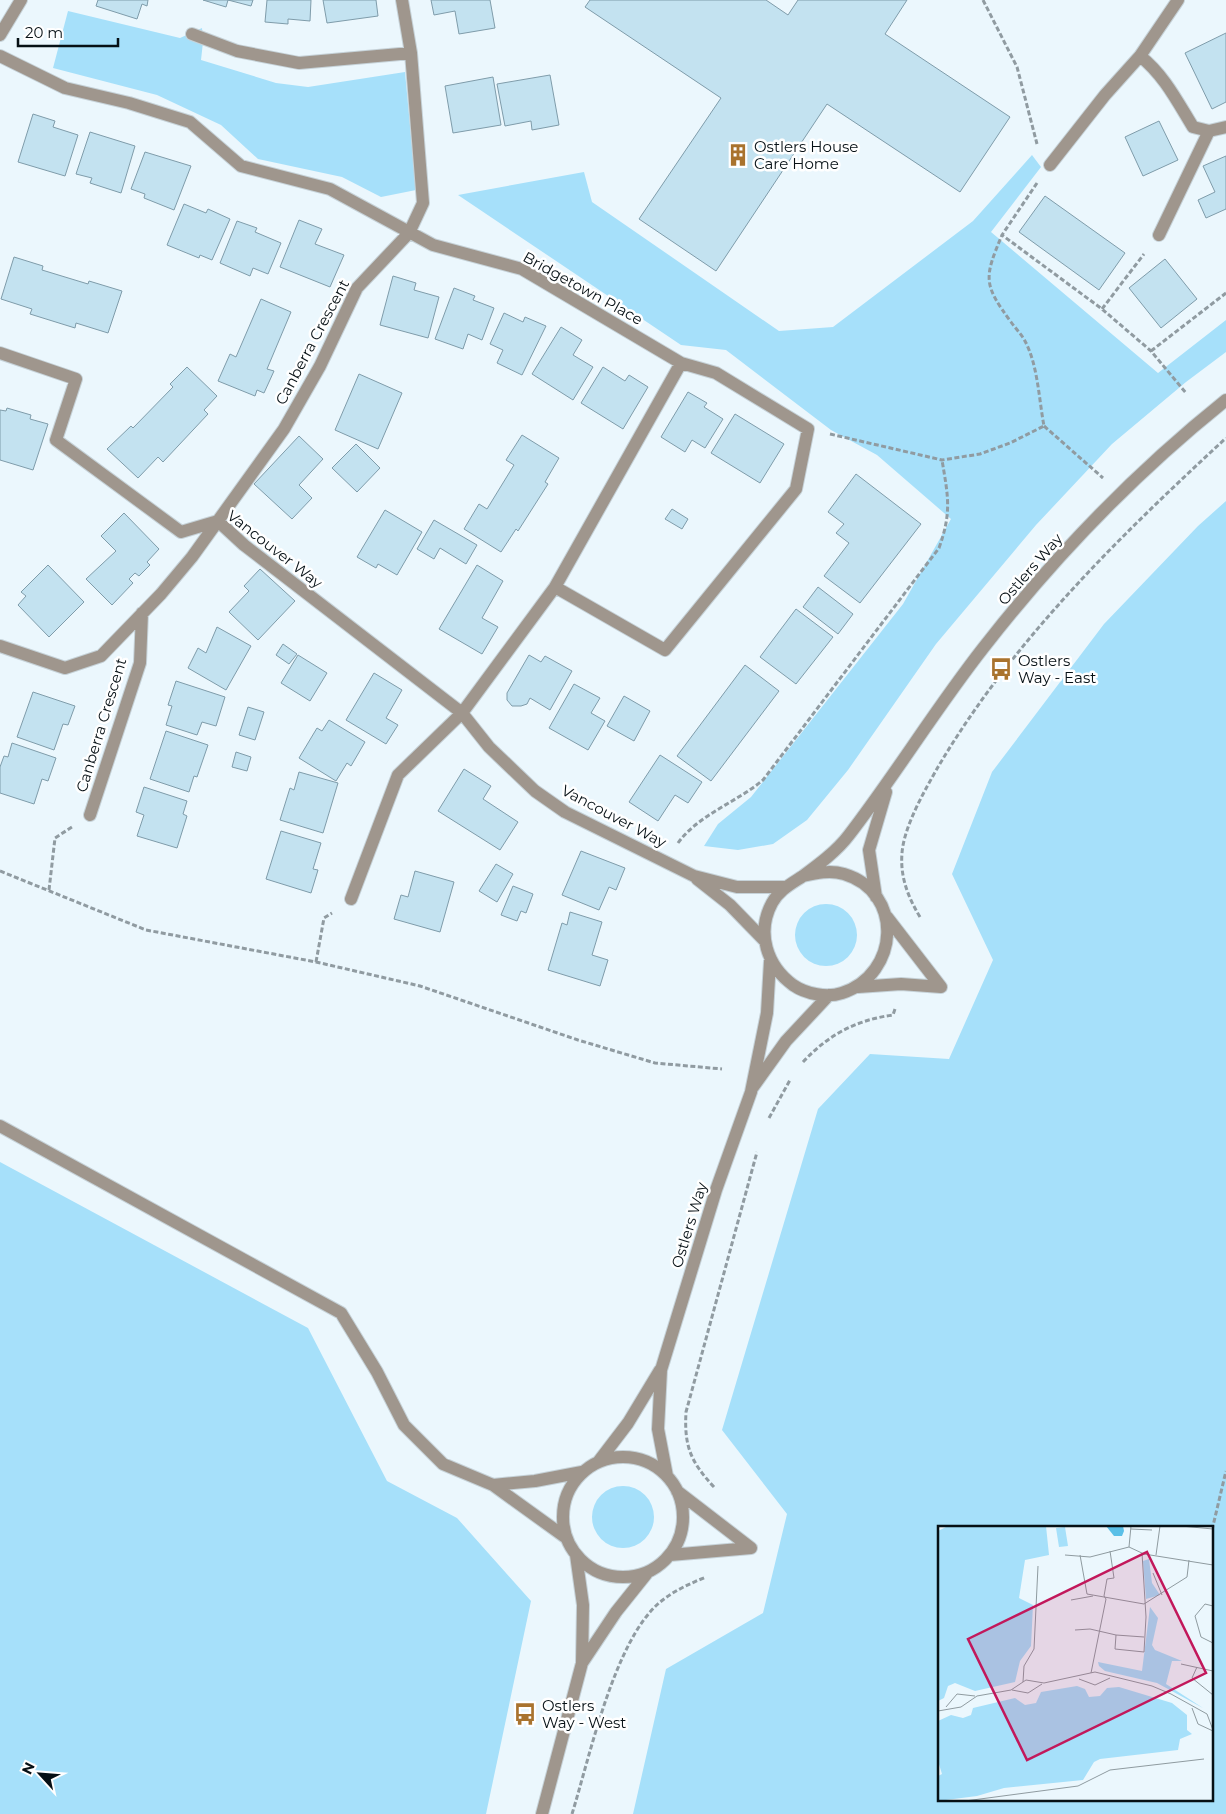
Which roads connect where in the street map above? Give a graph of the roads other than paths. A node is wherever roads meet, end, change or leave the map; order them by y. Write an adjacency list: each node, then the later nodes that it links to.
1 (21, 0): 5 (street)
2 (402, 0): 6 (street, Canberra Crescent)
3 (1178, 0): 8 (street)
4 (192, 34): 6 (street)
5 (0, 35)
6 (411, 53): 12 (street, Canberra Crescent)
7 (0, 56): 12 (street, Bridgetown Place)
8 (1140, 56): 10 (street); 11 (street)
9 (1226, 127): 10 (street)
10 (1209, 131): 13 (street)
11 (1050, 165)
12 (409, 233): 15 (street, Bridgetown Place); 17 (street, Canberra Crescent)
13 (1159, 234)
14 (0, 353): 17 (street, Vancouver Way)
15 (681, 363): 18 (street); 18 (street, Bridgetown Place)
16 (1226, 400): 22 (street, Ostlers Way)
17 (218, 521): 19 (street, Canberra Crescent); 21 (street, Vancouver Way)
18 (555, 587): 21 (street)
19 (142, 613): 20 (street, Canberra Crescent); 23 (street, Canberra Crescent)
20 (0, 646)
21 (462, 713): 24 (street, Vancouver Way); 28 (street)
22 (888, 785): 25 (street, Ostlers Way); 27 (street, Ostlers Way)
23 (90, 815)
24 (694, 876): 26 (street); 30 (street)
25 (803, 876): 26 (street, Ostlers Way); 27 (street, Ostlers Way)
26 (786, 886): 30 (street, Ostlers Way)
27 (876, 897): 29 (street, Ostlers Way)
28 (351, 899)
29 (886, 915): 32 (street, Ostlers Way); 32 (street)
30 (765, 941): 31 (street, Ostlers Way)
31 (770, 961): 33 (street, Ostlers Way); 34 (street, Ostlers Way)
32 (858, 987): 33 (street, Ostlers Way)
33 (829, 994): 34 (street, Ostlers Way)
34 (751, 1092): 36 (street, Ostlers Way)
35 (0, 1126): 40 (street)
36 (661, 1370): 37 (street, Ostlers Way); 39 (street, Ostlers Way)
37 (599, 1462): 38 (street, Ostlers Way); 39 (street, Ostlers Way)
38 (582, 1472): 40 (street); 42 (street, Ostlers Way)
39 (667, 1476): 41 (street, Ostlers Way)
40 (493, 1485): 42 (street)
41 (677, 1491): 43 (street, Ostlers Way); 43 (street)
42 (565, 1537): 44 (street, Ostlers Way)
43 (670, 1554): 45 (street, Ostlers Way)
44 (576, 1555): 45 (street, Ostlers Way); 46 (street, Ostlers Way)
45 (648, 1572): 46 (street, Ostlers Way)
46 (582, 1663): 47 (street, Ostlers Way)
47 (542, 1814)

